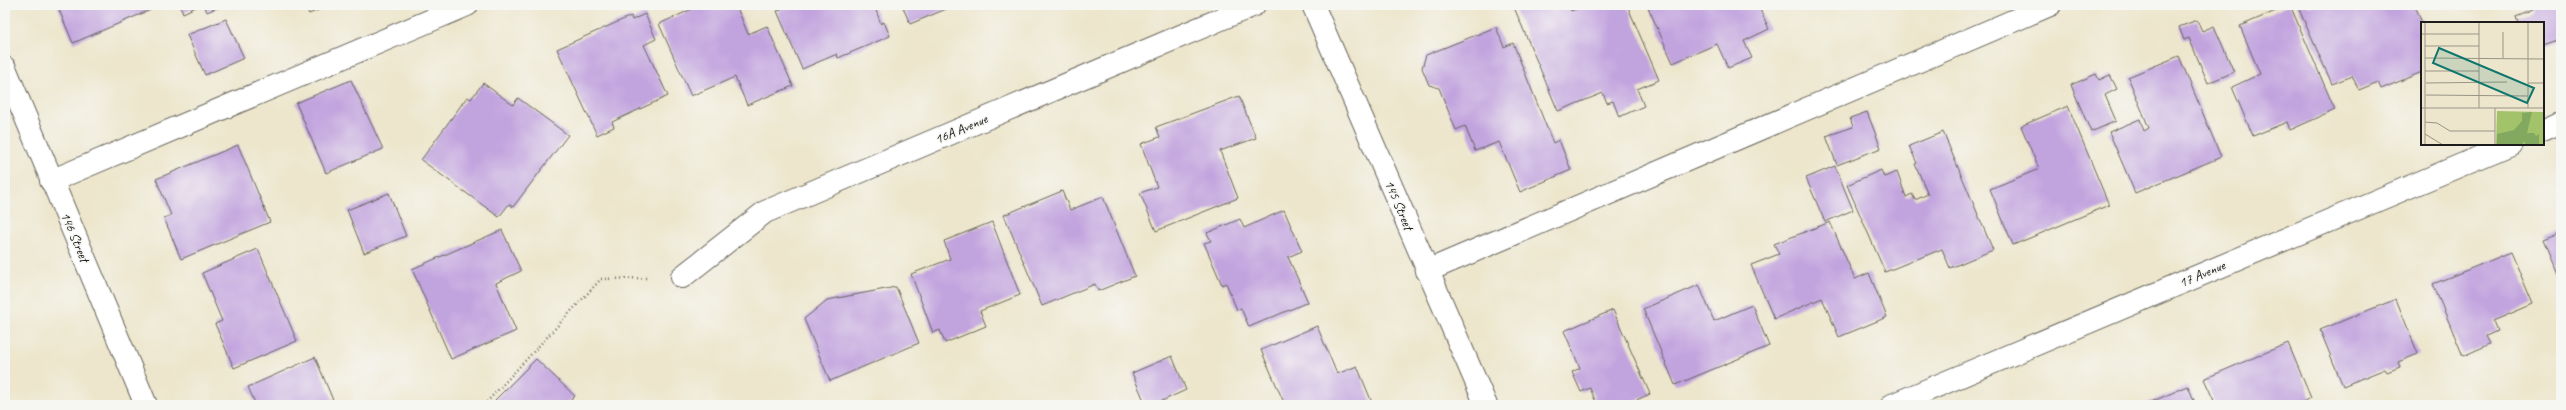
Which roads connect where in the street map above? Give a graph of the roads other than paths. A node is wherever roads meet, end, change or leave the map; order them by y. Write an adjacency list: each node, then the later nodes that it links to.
1 (467, 5): 9 (street)
2 (1254, 5): 11 (street, 16A Avenue)
3 (1314, 5): 10 (street, 145 Street)
4 (2050, 5): 10 (street)
5 (5, 68): 9 (street, 146 Street)
6 (2561, 123): 7 (street)
7 (2544, 130)
8 (2509, 145): 14 (street, 17 Avenue)
9 (51, 181): 12 (street, 146 Street)
10 (1427, 271): 13 (street, 145 Street)
11 (682, 277)
12 (146, 405)
13 (1486, 405)
14 (1892, 405)

